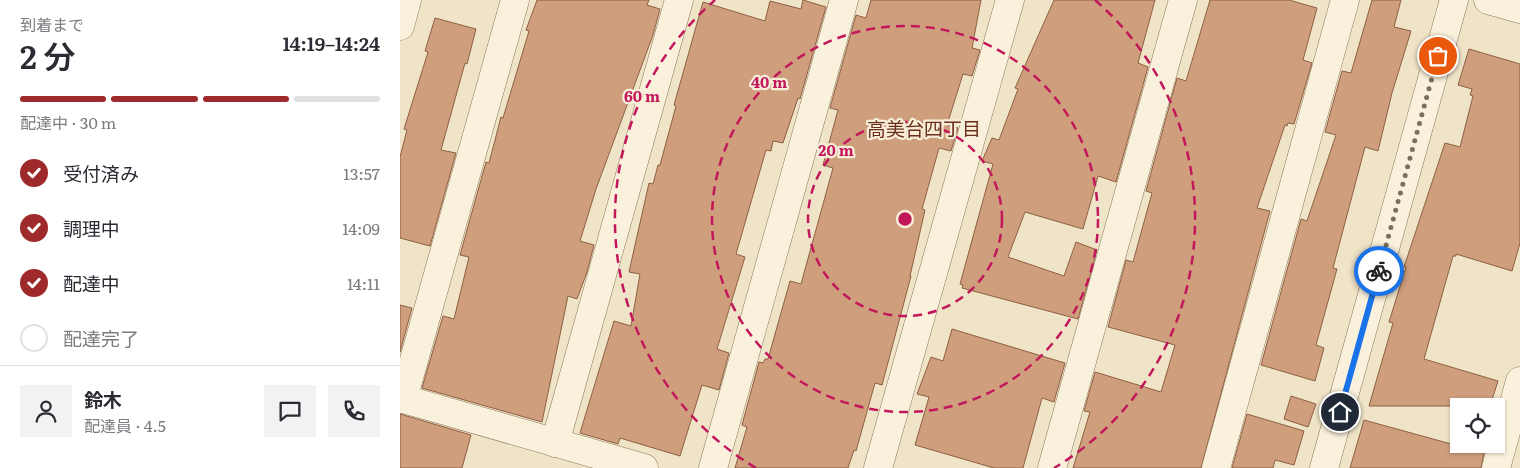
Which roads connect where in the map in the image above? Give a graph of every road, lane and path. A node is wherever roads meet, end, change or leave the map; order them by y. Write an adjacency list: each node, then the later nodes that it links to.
1 (407, 0): 11 (street)
2 (515, 0): 13 (street)
3 (678, 0): 14 (street)
4 (844, 0): 16 (street)
5 (1010, 0): 17 (street)
6 (1183, 0): 18 (street)
7 (1345, 0): 19 (street)
8 (1454, 0): 20 (street)
9 (1488, 0): 10 (street)
10 (1520, 9)
11 (400, 26)
12 (1520, 381): 21 (street)
13 (402, 398): 14 (street)
14 (555, 442): 15 (street)
15 (644, 468)
16 (713, 468)
17 (878, 468)
18 (1052, 468)
19 (1216, 468)
20 (1324, 468)
21 (1496, 468)

